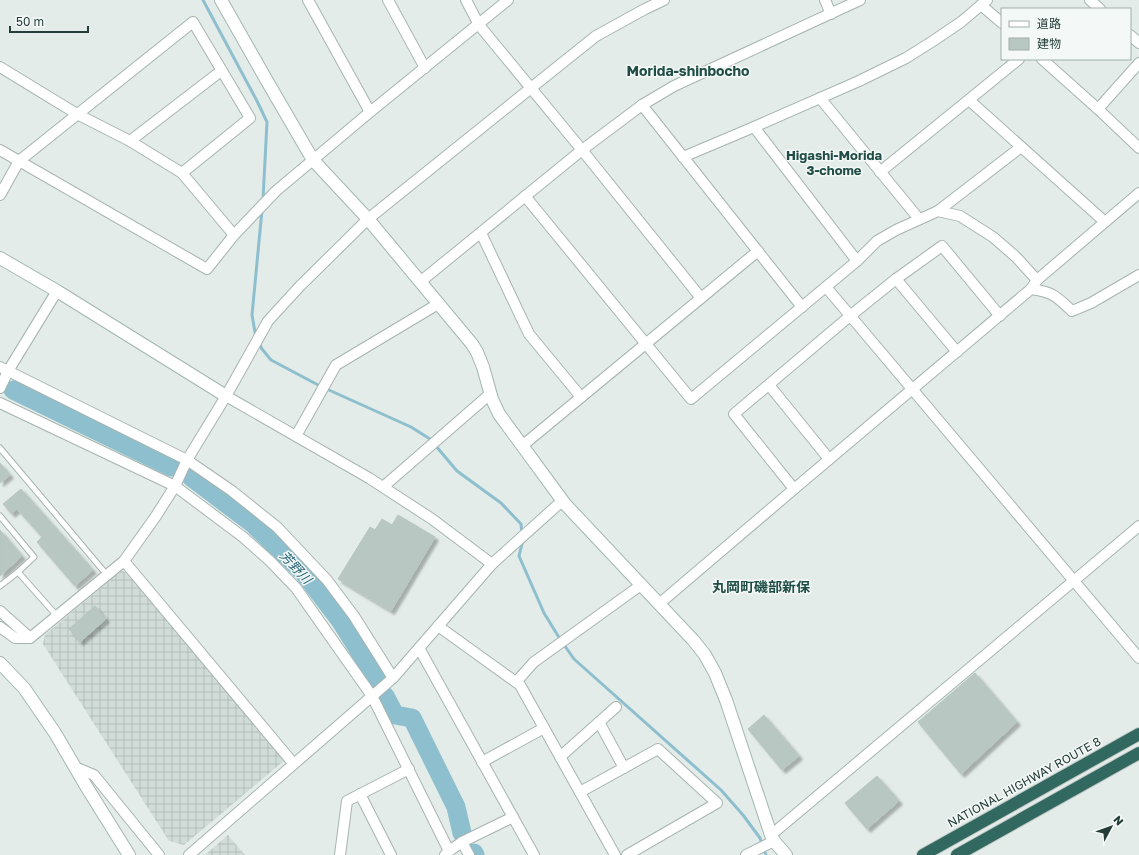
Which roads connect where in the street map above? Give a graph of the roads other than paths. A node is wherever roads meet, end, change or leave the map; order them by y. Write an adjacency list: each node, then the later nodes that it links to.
1 (221, 0): 37 (street)
2 (308, 0): 28 (street)
3 (388, 0): 21 (street)
4 (466, 0): 14 (street)
5 (508, 0): 14 (street)
6 (664, 0): 23 (street)
7 (825, 0): 12 (street)
8 (860, 0): 12 (street)
9 (1090, 0): 11 (street)
10 (984, 2): 13 (street); 24 (street)
11 (1099, 8)
12 (831, 14): 26 (street)
13 (1001, 22)
14 (478, 25): 21 (street); 23 (street)
15 (1131, 36): 16 (street)
16 (1139, 43)
17 (1018, 60): 25 (street)
18 (1043, 60): 27 (street)
19 (1139, 63): 27 (street)
20 (0, 67): 29 (street)
21 (425, 68): 28 (street)
22 (221, 70): 29 (street); 31 (street); 40 (street)
23 (530, 88): 35 (street); 45 (street)
24 (820, 98): 30 (street); 39 (street)
25 (969, 100): 32 (street); 39 (street)
26 (642, 105): 35 (street); 36 (street)
27 (1098, 109): 33 (street)
28 (370, 112): 37 (street)
29 (76, 114): 31 (street); 38 (street)
30 (754, 127): 36 (street); 52 (street)
31 (130, 141): 40 (street)
32 (1021, 147): 44 (street); 47 (street)
33 (1139, 148)
34 (0, 150): 38 (street)
35 (582, 150): 43 (street); 60 (street)
36 (683, 157): 50 (street)
37 (313, 160): 45 (street); 49 (street)
38 (19, 161): 42 (street); 49 (street)
39 (880, 172): 46 (street)
40 (182, 173): 49 (street)
41 (1139, 193): 47 (street)
42 (0, 195)
43 (525, 196): 48 (street); 65 (street)
44 (938, 211): 46 (street); 55 (street)
45 (368, 219): 56 (street); 72 (street)
46 (919, 220): 52 (street)
47 (1105, 222): 55 (street)
48 (481, 233): 56 (street); 73 (street)
49 (234, 235)
50 (758, 251): 60 (street); 62 (street)
51 (0, 258): 59 (street)
52 (857, 262): 57 (street)
53 (1139, 275): 58 (street)
54 (896, 279): 63 (street); 64 (street); 66 (street)
55 (1037, 280): 58 (street)
56 (420, 282): 61 (street)
57 (826, 288): 62 (street); 63 (street)
58 (1031, 289): 64 (street)
59 (57, 291): 67 (street); 72 (street)
60 (701, 298): 65 (street)
61 (438, 304): 71 (street); 75 (street)
62 (802, 306): 65 (street)
63 (850, 316): 68 (street); 70 (street)
64 (1000, 316): 66 (street)
65 (646, 344): 73 (street)
66 (957, 352): 70 (street)
67 (4, 369): 69 (street); 79 (street)
68 (769, 385): 78 (street); 82 (street)
69 (0, 388)
70 (912, 390): 78 (street); 90 (street)
71 (490, 394): 76 (street); 81 (street)
72 (226, 396): 75 (street); 79 (street)
73 (581, 397): 76 (street)
74 (0, 403): 80 (street)
75 (296, 436): 81 (street)
76 (522, 446): 83 (street)
77 (0, 448): 89 (lane)
78 (829, 459): 82 (street)
79 (187, 460): 80 (street); 102 (street)
80 (175, 486): 86 (street); 104 (street)
81 (383, 487): 87 (street)
82 (794, 489): 93 (street)
83 (562, 501): 87 (street); 91 (street)
84 (0, 516): 88 (lane)
85 (1139, 526): 90 (street)
86 (124, 561): 89 (street); 112 (street)
87 (492, 564): 96 (street)
88 (18, 572): 92 (lane); 95 (lane)
89 (107, 575): 95 (street)
90 (1074, 581): 100 (street); 119 (street)
91 (641, 585): 93 (street); 103 (street)
92 (0, 586)
93 (659, 604): 119 (street)
94 (0, 611): 98 (street)
95 (57, 616): 98 (street)
96 (438, 626): 99 (street); 103 (street)
97 (0, 628): 98 (street)
98 (30, 638)
99 (419, 648): 102 (street); 111 (street)
100 (1139, 658)
101 (0, 663): 113 (street)
102 (393, 678): 104 (street)
103 (516, 682): 107 (street)
104 (372, 696): 112 (street); 115 (street)
105 (616, 707): 106 (street)
106 (599, 722): 110 (street); 114 (street)
107 (544, 728): 110 (street); 111 (street)
108 (1139, 734): 133 (highway, NATIONAL HIGHWAY ROUTE 8)
109 (1139, 753): 134 (highway)
110 (560, 757): 116 (street)
111 (482, 762): 118 (street)
112 (293, 763): 125 (street)
113 (75, 767): 123 (street); 124 (street)
114 (624, 768): 116 (street); 130 (street)
115 (408, 769): 117 (street); 121 (street)
116 (580, 792): 122 (street)
117 (360, 794): 126 (street); 127 (street)
118 (513, 817): 120 (street); 129 (street)
119 (772, 838): 131 (street); 132 (street)
120 (462, 842): 121 (street); 128 (street)
121 (447, 853)
122 (612, 854)
123 (129, 855)
124 (159, 855)
125 (189, 855)
126 (340, 855)
127 (391, 855)
128 (469, 855)
129 (534, 855)
130 (627, 855)
131 (746, 855)
132 (786, 855)
133 (923, 855)
134 (957, 855)

